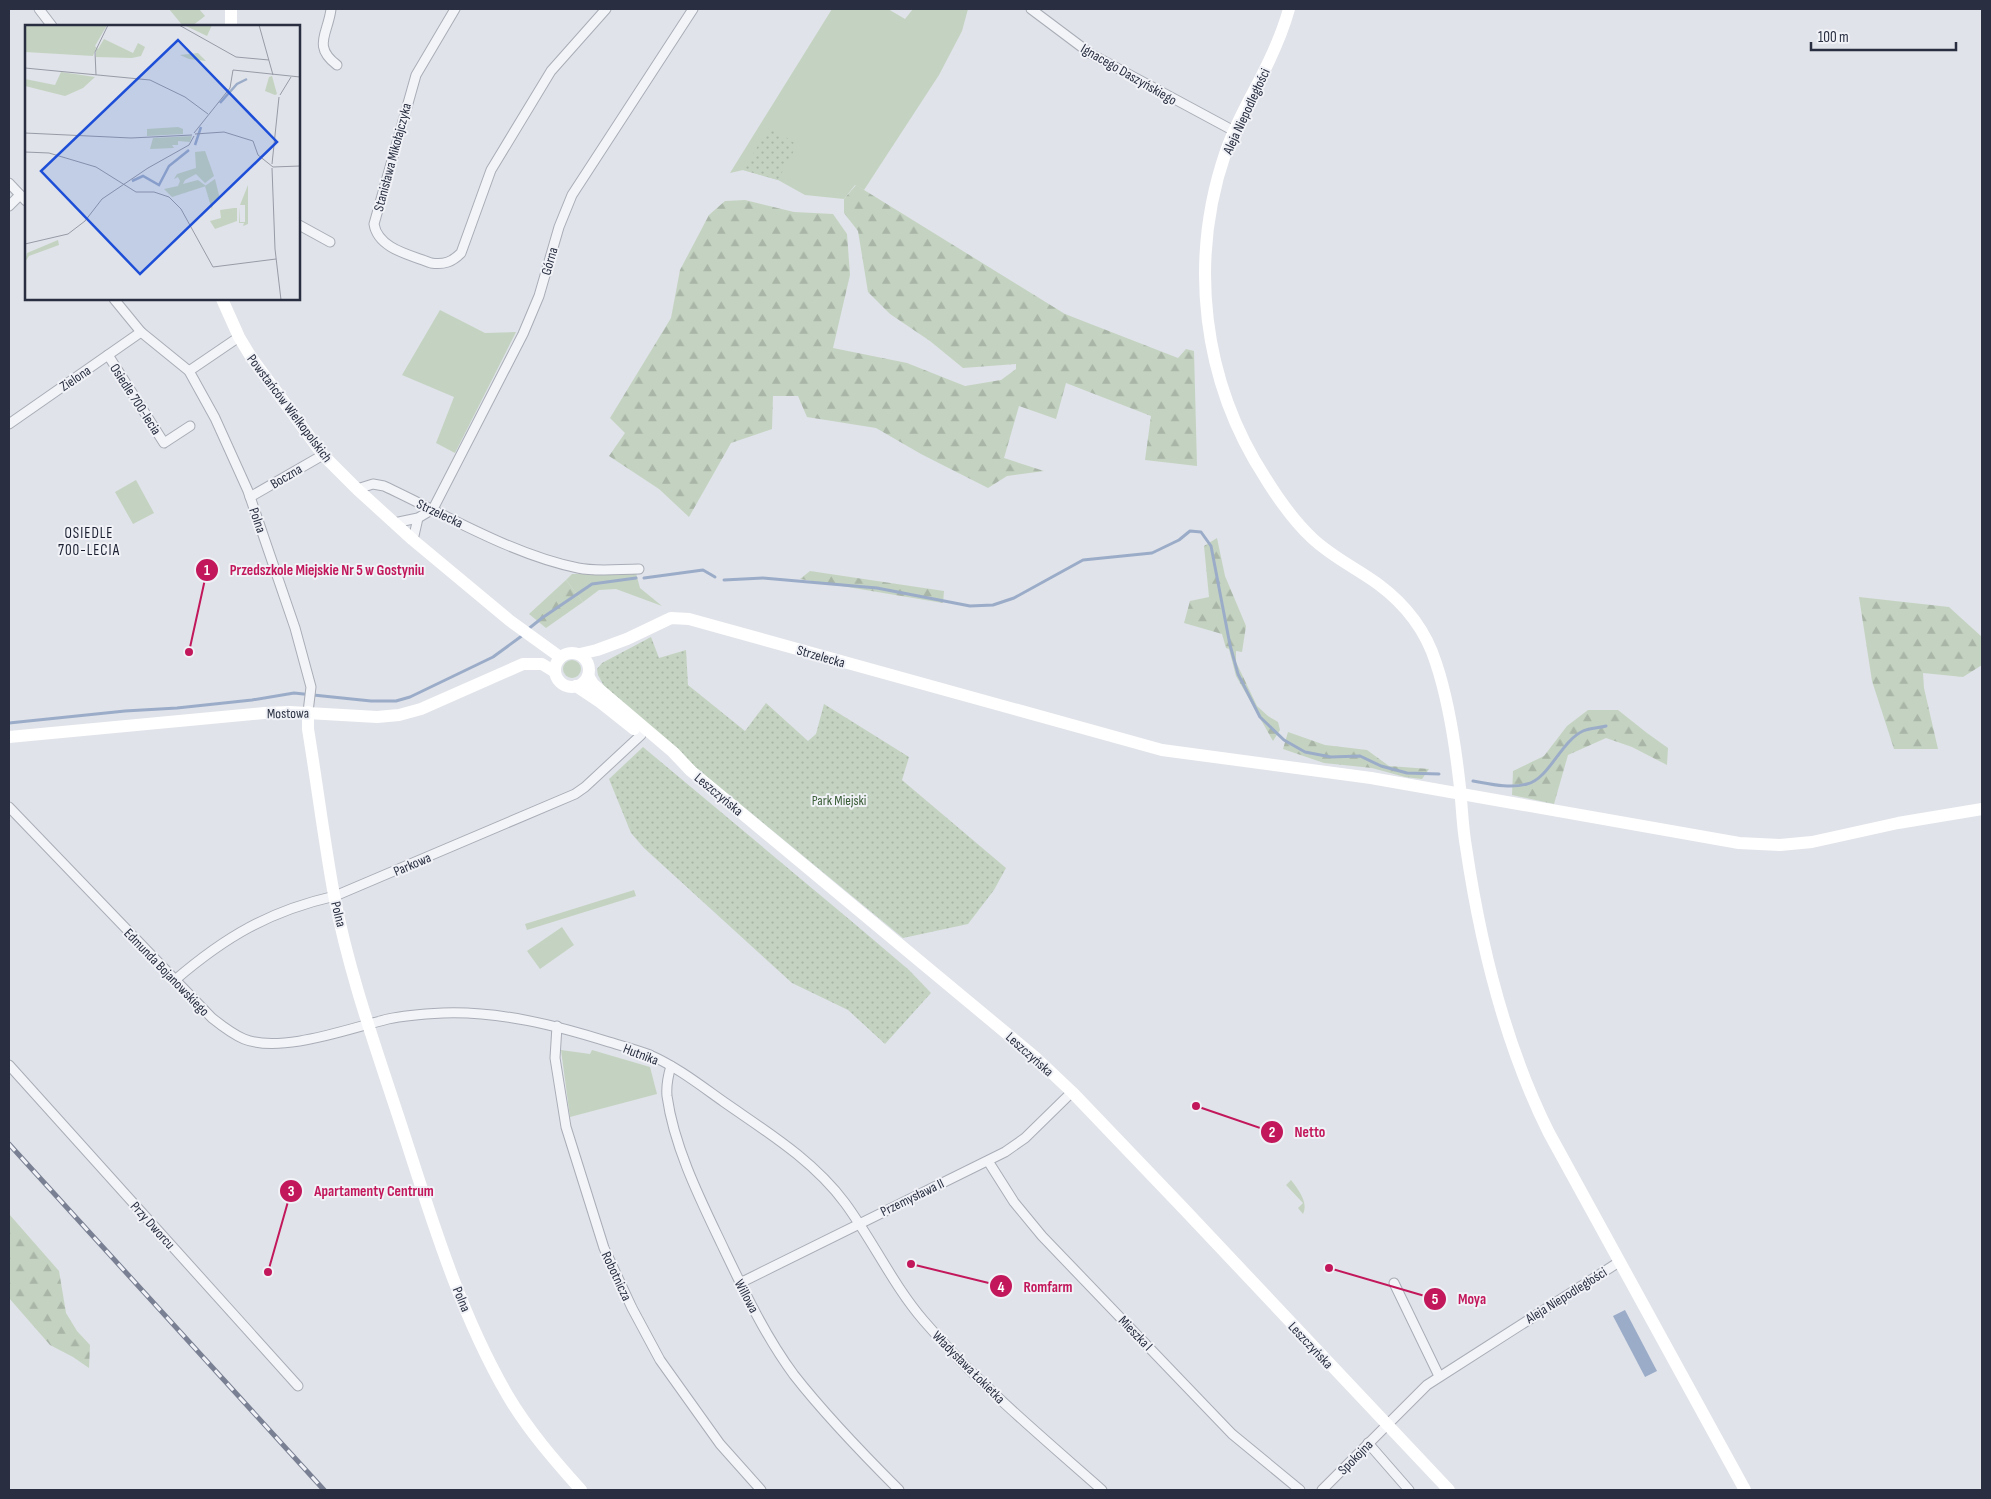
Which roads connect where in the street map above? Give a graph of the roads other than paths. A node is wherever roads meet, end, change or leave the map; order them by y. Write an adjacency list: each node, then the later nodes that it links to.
1 (39, 9): 9 (street)
2 (231, 9): 10 (street)
3 (331, 9): 11 (street)
4 (455, 9): 5 (street, Stanisława Mikołajczyka)
5 (606, 9)
6 (693, 9): 29 (street, Górna)
7 (1031, 9): 12 (street, Ignacego Daszyńskiego)
8 (1289, 9): 12 (street, Aleja Niepodległości)
9 (51, 25)
10 (232, 25)
11 (337, 65)
12 (1234, 130): 46 (street, Aleja Niepodległości)
13 (9, 183): 14 (street)
14 (23, 198): 15 (street)
15 (9, 206)
16 (300, 226): 17 (street)
17 (330, 242)
18 (115, 300): 20 (street, Polna)
19 (222, 300): 21 (street, Powstańców Wielkopolskich)
20 (141, 332): 22 (street, Zielona); 23 (street, Polna)
21 (239, 337): 23 (street); 26 (street, Powstańców Wielkopolskich)
22 (108, 355): 24 (street, Zielona); 25 (street, Osiedle 700-lecia)
23 (189, 371): 28 (street, Polna)
24 (9, 424)
25 (190, 426)
26 (323, 455): 27 (street, Powstańców Wielkopolskich); 28 (street, Boczna)
27 (357, 489): 29 (street, Strzelecka); 31 (street, Powstańców Wielkopolskich)
28 (250, 497): 42 (street, Polna)
29 (433, 509): 30 (street); 33 (street, Strzelecka)
30 (418, 518): 31 (street); 32 (street)
31 (394, 523): 32 (street, Powstańców Wielkopolskich)
32 (413, 540): 34 (street, Powstańców Wielkopolskich)
33 (639, 569)
34 (533, 638): 37 (street, Powstańców Wielkopolskich); 38 (street)
35 (627, 639): 36 (street, Strzelecka); 40 (street, Strzelecka); 46 (street, Strzelecka)
36 (580, 654): 37 (street); 40 (street)
37 (560, 657): 39 (street)
38 (523, 664): 39 (street); 42 (street, Mostowa)
39 (555, 672): 41 (street)
40 (588, 672): 41 (street); 45 (street, Leszczyńska)
41 (576, 686): 43 (street, Leszczyńska)
42 (309, 709): 44 (street, Mostowa); 49 (street, Polna)
43 (641, 735): 45 (street, Leszczyńska); 49 (street, Parkowa)
44 (9, 737)
45 (691, 771): 55 (street, Leszczyńska)
46 (1461, 794): 48 (street, Strzelecka); 58 (street, Aleja Niepodległości)
47 (9, 807): 50 (street, Edmunda Bojanowskiego)
48 (1982, 809)
49 (335, 896): 50 (street, Parkowa); 51 (street, Polna)
50 (175, 980): 51 (street, Edmunda Bojanowskiego)
51 (368, 1025): 52 (street, Hutnika); 65 (street, Polna)
52 (557, 1026): 54 (street, Hutnika); 66 (street, Robotnicza)
53 (9, 1065): 62 (street, Przy Dworcu)
54 (671, 1066): 57 (street, Hutnika); 59 (street, Willowa)
55 (1072, 1092): 56 (street, Przemysława II); 63 (street, Leszczyńska)
56 (988, 1161): 57 (street, Przemysława II); 69 (street, Mieszka I)
57 (858, 1224): 59 (street, Przemysława II); 68 (street, Władysława Łokietka)
58 (1619, 1262): 61 (street, Aleja Niepodległości); 73 (street)
59 (740, 1283): 67 (street, Willowa)
60 (1394, 1283): 61 (street)
61 (1439, 1376): 63 (street, Aleja Niepodległości)
62 (298, 1386)
63 (1388, 1425): 64 (street, Spokojna); 72 (street, Leszczyńska)
64 (1368, 1443): 70 (street, Spokojna); 71 (street)
65 (581, 1490)
66 (761, 1490)
67 (899, 1490)
68 (1102, 1490)
69 (1300, 1490)
70 (1322, 1490)
71 (1410, 1490)
72 (1449, 1490)
73 (1745, 1490)

